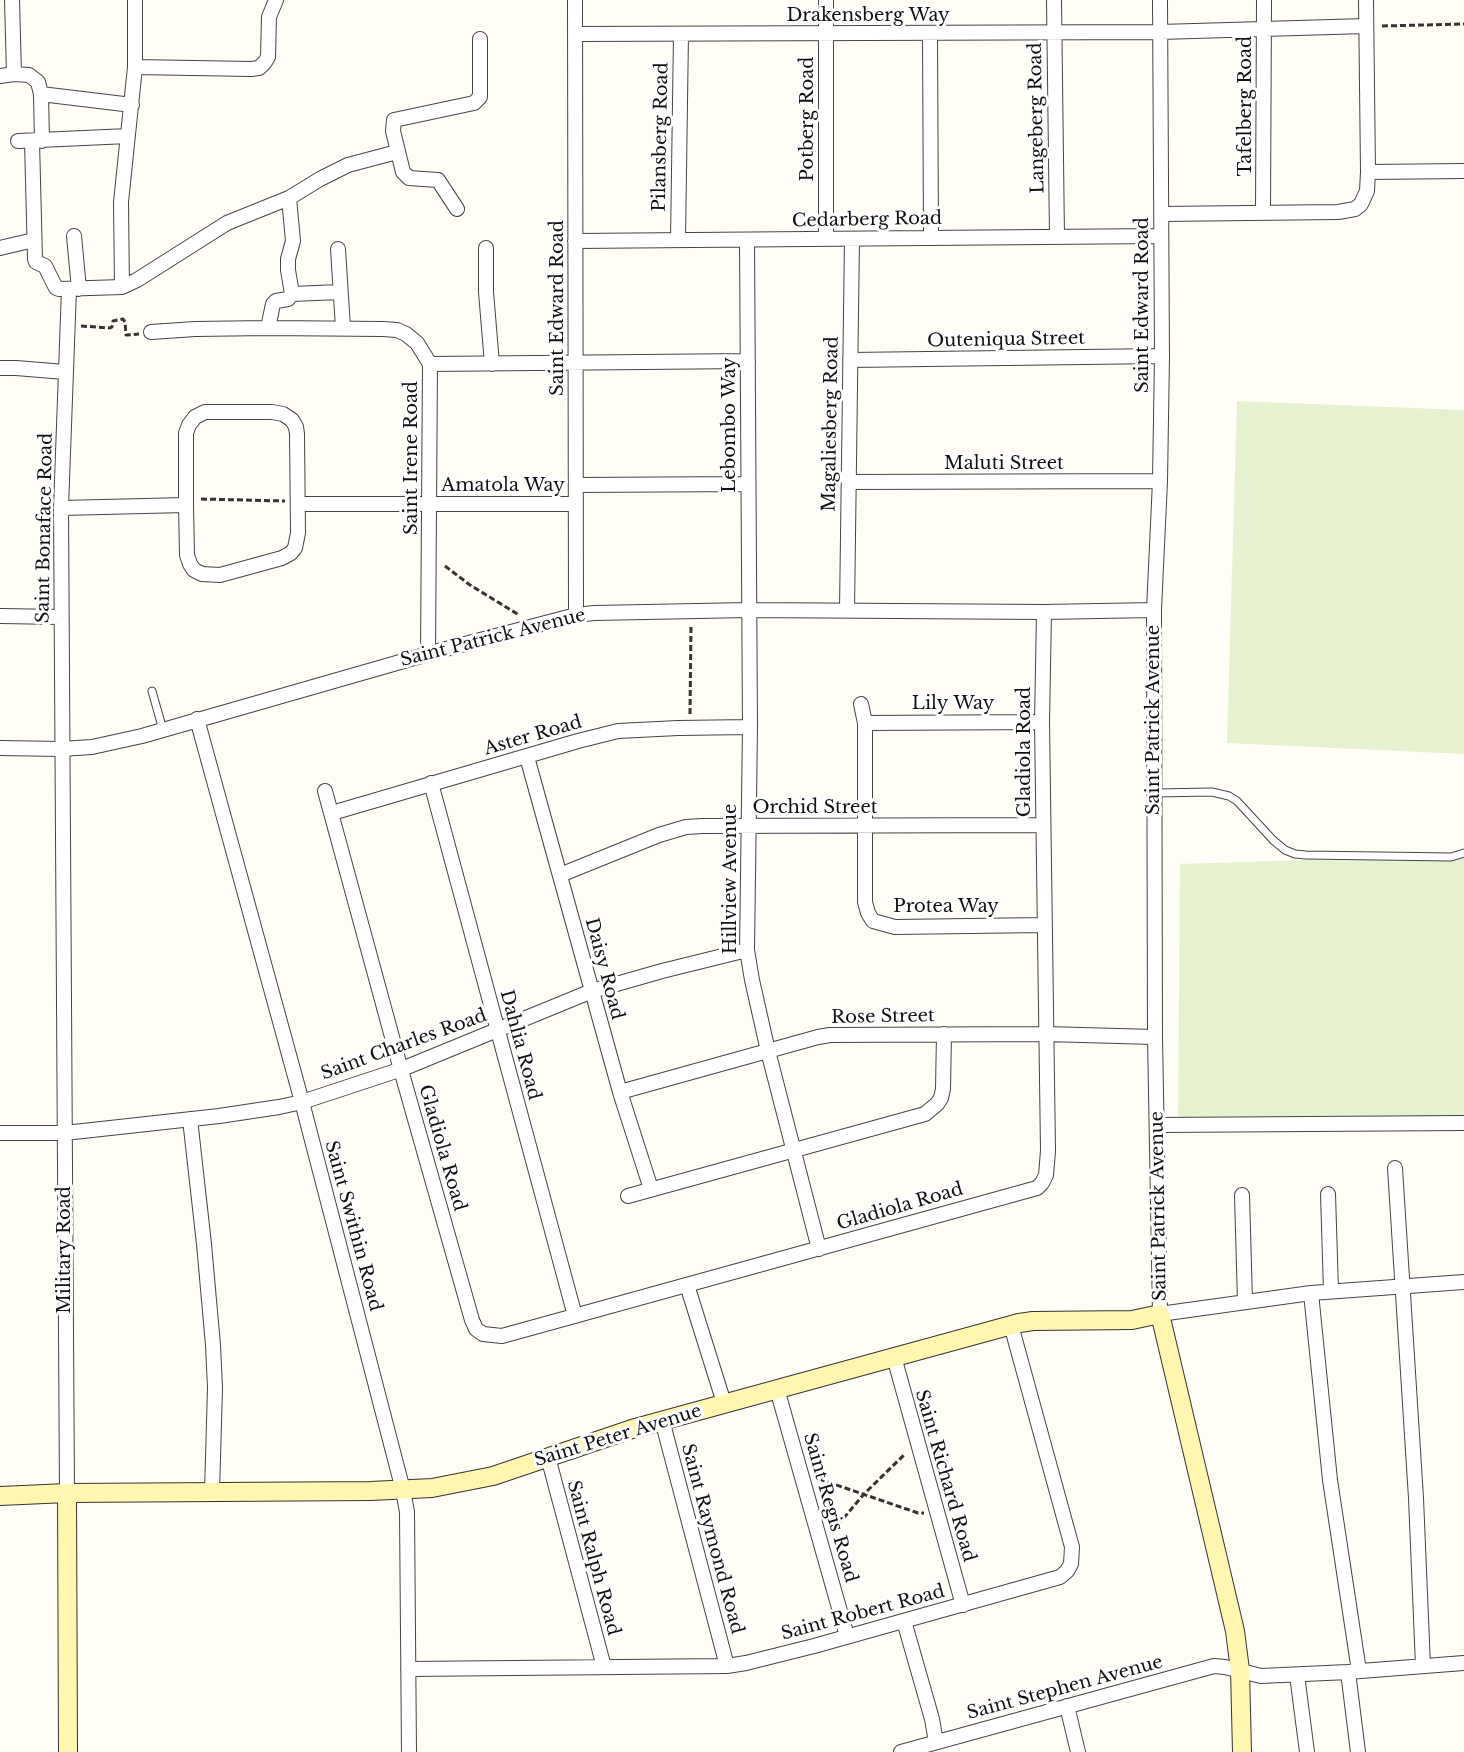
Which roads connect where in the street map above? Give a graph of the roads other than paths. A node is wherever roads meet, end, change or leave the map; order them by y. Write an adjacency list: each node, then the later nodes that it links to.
1 (12, 0): 20 (street)
2 (135, 0): 19 (street)
3 (276, 0): 19 (street)
4 (575, 0): 14 (street, Saint Edward Road)
5 (826, 0): 16 (street, Potberg Road)
6 (1054, 0): 13 (street, Langeberg Road)
7 (1160, 0): 12 (street, Saint Edward Road)
8 (1264, 0): 11 (street, Tafelberg Road)
9 (1366, 0): 10 (street)
10 (1366, 26): 11 (street, Drakensberg Way); 27 (street)
11 (1264, 28): 12 (street, Drakensberg Way); 30 (street, Tafelberg Road)
12 (1160, 32): 13 (street, Drakensberg Way); 31 (street, Saint Edward Road)
13 (1054, 33): 17 (street, Drakensberg Way); 33 (street, Langeberg Road)
14 (575, 34): 15 (street, Drakensberg Way); 41 (street, Saint Edward Road)
15 (681, 34): 16 (street, Drakensberg Way); 39 (street, Pilansberg Road)
16 (826, 34): 17 (street, Drakensberg Way); 36 (street, Potberg Road)
17 (930, 34): 35 (street)
18 (480, 39): 25 (street)
19 (135, 67): 22 (street)
20 (7, 75): 21 (street)
21 (41, 94): 22 (street); 24 (street)
22 (132, 105): 23 (street)
23 (128, 136): 24 (street); 45 (street)
24 (30, 141): 38 (street)
25 (398, 152): 28 (street); 29 (street)
26 (1464, 171): 27 (street)
27 (1368, 172): 30 (street)
28 (289, 198): 45 (street); 48 (street)
29 (457, 209)
30 (1263, 212): 31 (street)
31 (1161, 213): 34 (street, Saint Edward Road)
32 (74, 236): 46 (street, Saint Bonaface Road)
33 (1057, 236): 34 (street, Cedarberg Road); 35 (street, Cedarberg Road)
34 (1160, 236): 52 (street, Saint Edward Road)
35 (932, 237): 37 (street, Cedarberg Road)
36 (826, 239): 37 (street, Cedarberg Road); 40 (street, Cedarberg Road)
37 (852, 239): 53 (street, Magaliesberg Road)
38 (34, 240): 42 (street); 46 (street)
39 (678, 240): 40 (street, Cedarberg Road); 41 (street, Cedarberg Road)
40 (747, 240): 54 (street, Lebombo Way)
41 (575, 242): 55 (street, Saint Edward Road)
42 (0, 248)
43 (486, 248): 57 (street)
44 (338, 249): 47 (street)
45 (122, 287): 46 (street)
46 (74, 289): 59 (street, Saint Bonaface Road)
47 (340, 292): 48 (street); 50 (street)
48 (292, 294): 49 (street)
49 (268, 328): 50 (street); 51 (street)
50 (343, 328): 56 (street)
51 (151, 332)
52 (1162, 356): 53 (street, Outeniqua Street); 60 (street, Saint Edward Road)
53 (850, 360): 61 (street, Magaliesberg Road)
54 (748, 361): 55 (street, Saint Irene Road); 62 (street, Lebombo Way)
55 (576, 363): 57 (street, Saint Irene Road); 63 (street, Saint Edward Road)
56 (430, 364): 57 (street, Saint Irene Road); 65 (street, Saint Irene Road)
57 (492, 364)
58 (0, 368): 59 (street)
59 (66, 372): 68 (street, Saint Bonaface Road)
60 (1160, 481): 61 (street, Maluti Street); 71 (street, Saint Edward Road)
61 (849, 482): 70 (street, Magaliesberg Road)
62 (748, 484): 63 (street); 69 (street, Lebombo Way)
63 (576, 485): 66 (street, Saint Edward Road)
64 (298, 504): 65 (street, Amatola Way); 67 (street); 67 (street)
65 (429, 504): 66 (street, Amatola Way); 76 (street, Saint Irene Road)
66 (576, 504): 73 (street, Saint Edward Road)
67 (186, 505): 68 (street)
68 (61, 508): 75 (street, Saint Bonaface Road)
69 (749, 610): 70 (street, Saint Patrick Avenue); 73 (street, Saint Patrick Avenue); 82 (street, Hillview Avenue)
70 (847, 610): 72 (street, Saint Patrick Avenue)
71 (1154, 610): 72 (street, Saint Patrick Avenue); 89 (street, Saint Patrick Avenue)
72 (1044, 612): 80 (street, Gladiola Road)
73 (576, 615): 76 (street, Saint Patrick Avenue)
74 (0, 616): 75 (street)
75 (62, 617): 85 (street, Saint Bonaface Road)
76 (428, 654): 79 (street, Saint Patrick Avenue)
77 (152, 691): 83 (lane)
78 (861, 704): 81 (street)
79 (197, 719): 83 (street, Saint Patrick Avenue); 106 (street, Saint Swithin Road)
80 (1042, 722): 81 (street, Lily Way); 91 (street, Gladiola Road)
81 (865, 723): 93 (street)
82 (750, 728): 86 (street, Aster Road); 92 (street, Hillview Avenue)
83 (163, 730): 85 (street, Saint Patrick Avenue)
84 (0, 748): 85 (street, Saint Patrick Avenue)
85 (61, 749): 111 (street, Military Road)
86 (527, 757): 87 (street, Aster Road); 95 (street, Daisy Road)
87 (431, 783): 90 (street, Aster Road); 99 (street, Dahlia Road)
88 (325, 790): 90 (street)
89 (1154, 793): 94 (lane); 102 (street, Saint Patrick Avenue)
90 (332, 813): 104 (street)
91 (1043, 825): 93 (street, Orchid Street); 96 (street, Gladiola Road)
92 (750, 826): 93 (street, Orchid Street); 95 (street, Orchid Street); 97 (street, Hillview Avenue)
93 (864, 826): 96 (street, Protea Way)
94 (1464, 853)
95 (560, 875): 98 (street, Daisy Road)
96 (1044, 925): 101 (street, Gladiola Road)
97 (747, 950): 98 (street, Saint Charles Road); 103 (street, Hillview Avenue)
98 (592, 991): 99 (street, Saint Charles Road); 105 (street, Daisy Road)
99 (497, 1030): 104 (street, Saint Charles Road); 126 (street, Dahlia Road)
100 (944, 1034): 101 (street, Rose Street); 103 (street, Rose Street); 112 (street)
101 (1046, 1034): 102 (street, Rose Street); 118 (street, Gladiola Road)
102 (1155, 1037): 109 (street, Saint Patrick Avenue)
103 (768, 1051): 105 (street, Rose Street); 112 (street, Hillview Avenue)
104 (401, 1070): 106 (street, Saint Charles Road); 126 (street, Gladiola Road)
105 (620, 1092): 114 (street, Daisy Road)
106 (302, 1102): 107 (street, Saint Charles Road); 133 (street, Saint Swithin Road)
107 (190, 1119): 111 (street, Saint Charles Road); 134 (street)
108 (1464, 1124): 109 (street)
109 (1158, 1125): 125 (street, Saint Patrick Avenue)
110 (0, 1133): 111 (street, Saint Charles Road)
111 (64, 1133): 135 (street, Military Road)
112 (794, 1152): 114 (street); 118 (street, Hillview Avenue)
113 (1395, 1168): 121 (street)
114 (651, 1190): 117 (street)
115 (1328, 1194): 122 (street)
116 (1242, 1195): 124 (street)
117 (628, 1196)
118 (819, 1249): 120 (street, Gladiola Road)
119 (1464, 1282): 121 (street)
120 (687, 1285): 126 (street, Gladiola Road); 130 (street)
121 (1403, 1285): 122 (street); 142 (street)
122 (1331, 1291): 123 (street)
123 (1311, 1293): 124 (street); 146 (street)
124 (1245, 1302): 125 (street)
125 (1161, 1314): 127 (street, Saint Peter Avenue); 145 (street, Saint Patrick Avenue)
126 (575, 1316)
127 (1011, 1325): 128 (street, Saint Peter Avenue); 137 (street, Saint Robert Road)
128 (894, 1357): 129 (street, Saint Peter Avenue); 137 (street, Saint Richard Road)
129 (777, 1389): 130 (street, Saint Peter Avenue); 139 (street, Saint Regis Road)
130 (724, 1403): 131 (street, Saint Peter Avenue)
131 (662, 1420): 132 (street, Saint Peter Avenue); 141 (street, Saint Raymond Road)
132 (548, 1457): 133 (street, Saint Peter Avenue); 143 (street, Saint Ralph Road)
133 (403, 1490): 134 (street, Saint Peter Avenue); 144 (street, Saint Swithin Road)
134 (212, 1492): 135 (street, Saint Peter Avenue)
135 (67, 1493): 136 (street, Saint Peter Avenue); 150 (street, Military Road)
136 (0, 1496)
137 (963, 1605): 138 (street, Saint Robert Road)
138 (904, 1621): 139 (street, Saint Robert Road); 149 (street)
139 (847, 1636): 141 (street, Saint Robert Road)
140 (1464, 1662): 142 (street, Saint Stephen Avenue)
141 (727, 1666): 143 (street, Saint Robert Road)
142 (1423, 1666): 146 (street, Saint Stephen Avenue)
143 (603, 1667): 144 (street, Saint Robert Road)
144 (408, 1670): 151 (street, Saint Swithin Road)
145 (1240, 1670): 147 (street, Saint Stephen Avenue); 148 (street, Saint Stephen Avenue); 154 (street, Saint Patrick Avenue)
146 (1353, 1671): 147 (street, Saint Stephen Avenue); 156 (street)
147 (1297, 1675): 155 (street)
148 (1067, 1706): 149 (street, Saint Stephen Avenue); 153 (street)
149 (936, 1742): 152 (street, Saint Stephen Avenue)
150 (68, 1752)
151 (409, 1752)
152 (901, 1752)
153 (1078, 1752)
154 (1242, 1752)
155 (1307, 1752)
156 (1358, 1752)

